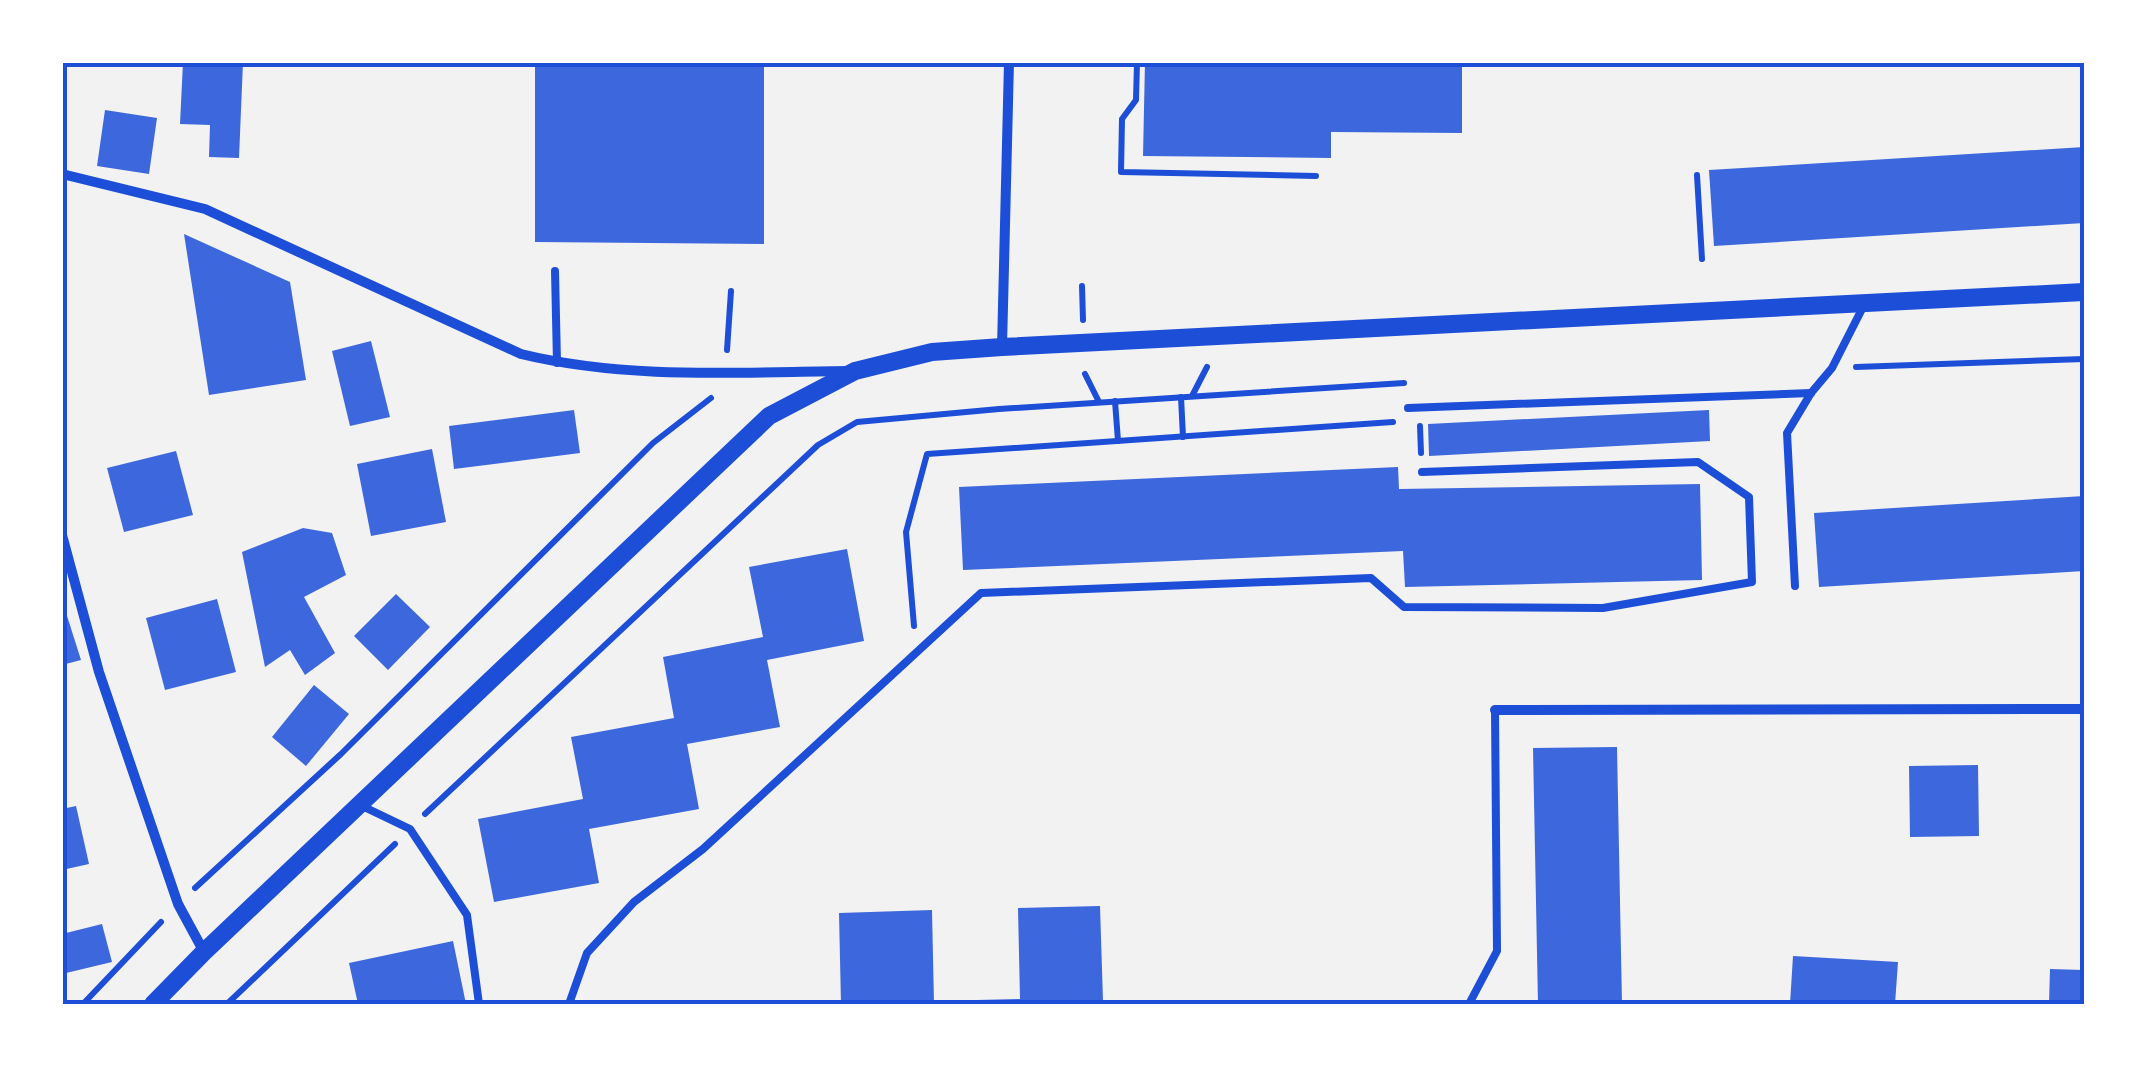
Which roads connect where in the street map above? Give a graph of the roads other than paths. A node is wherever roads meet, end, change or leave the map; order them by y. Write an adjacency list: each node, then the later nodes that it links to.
1 (1009, 62): 6 (street)
2 (62, 174): 7 (street)
3 (555, 272): 7 (lane)
4 (2084, 292): 5 (street)
5 (1865, 303): 6 (street); 9 (lane)
6 (1002, 347): 8 (street)
7 (557, 363): 8 (street)
8 (855, 371): 16 (street)
9 (1811, 393): 10 (lane); 13 (lane)
10 (1408, 408)
11 (1422, 472): 20 (lane)
12 (62, 535): 17 (street)
13 (1795, 586)
14 (2084, 709): 15 (street)
15 (1495, 710): 21 (lane)
16 (362, 806): 17 (street); 19 (lane)
17 (204, 952): 18 (street)
18 (154, 1004)
19 (480, 1004)
20 (569, 1004)
21 (1468, 1004)

